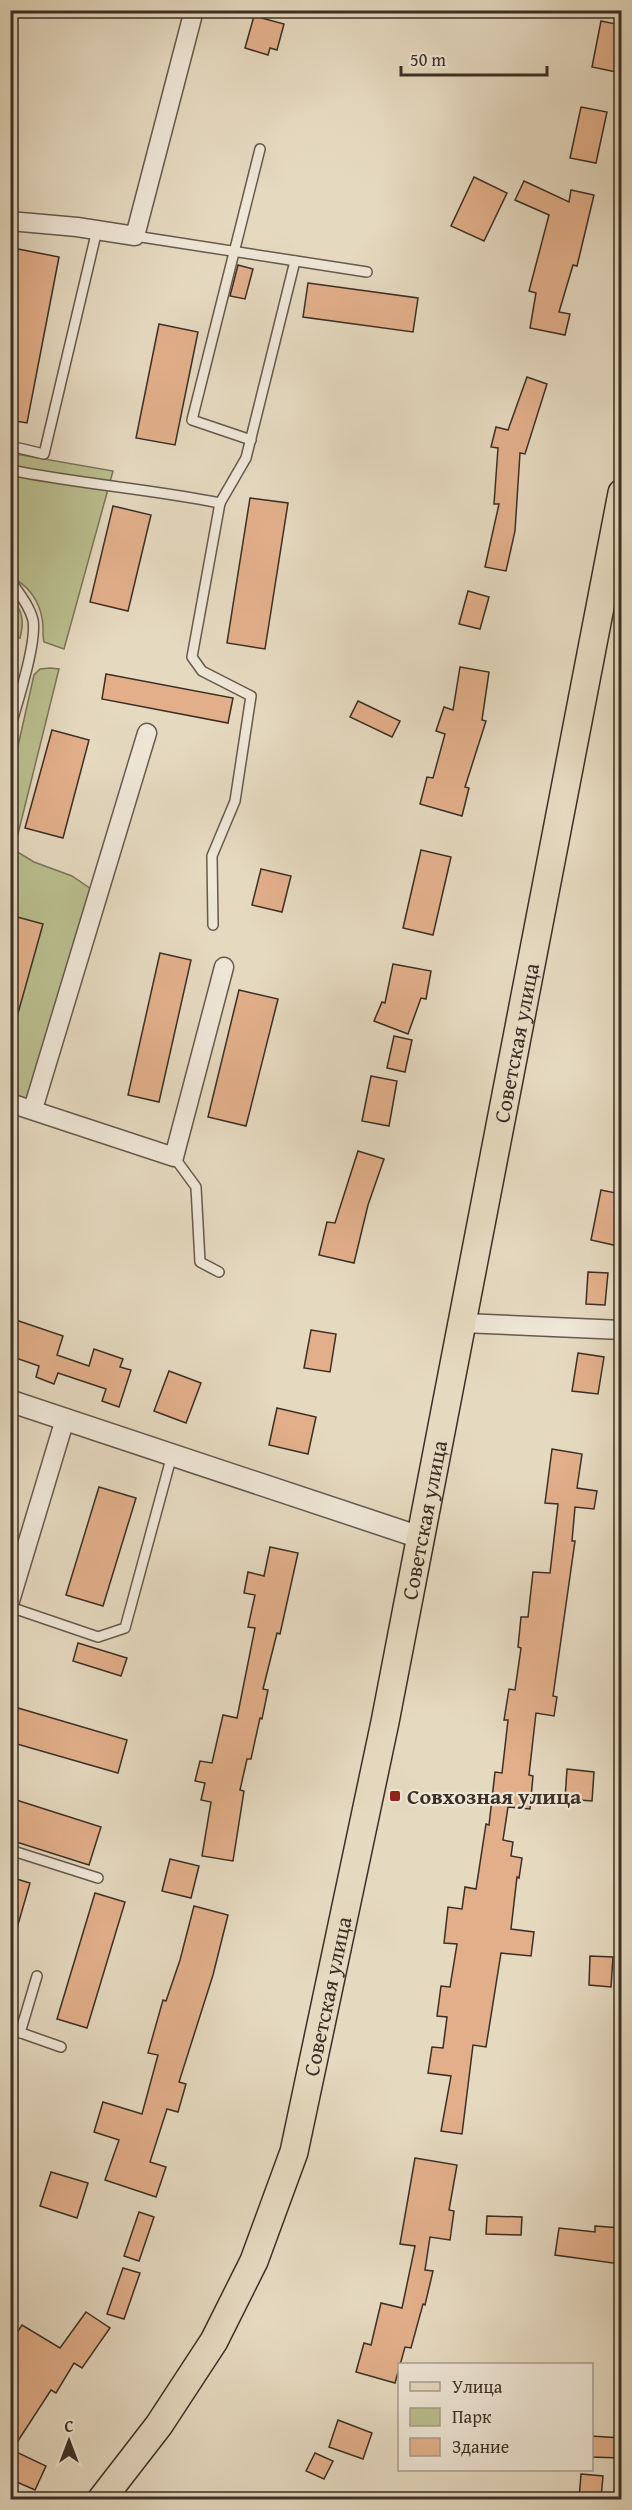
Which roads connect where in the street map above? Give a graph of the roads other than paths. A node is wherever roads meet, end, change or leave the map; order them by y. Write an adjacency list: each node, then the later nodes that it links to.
1 (194, 10): 5 (street)
2 (260, 149): 6 (lane)
3 (10, 221): 4 (street)
4 (97, 230): 5 (street); 10 (lane)
5 (135, 236): 6 (lane)
6 (235, 252): 7 (lane); 9 (lane)
7 (295, 261): 8 (lane); 9 (lane)
8 (367, 272)
9 (251, 440): 13 (lane)
10 (10, 446)
11 (10, 470): 13 (lane)
12 (621, 493): 23 (main road, Советская улица)
13 (220, 503): 17 (lane)
14 (10, 586): 15 (lane)
15 (10, 729)
16 (147, 733): 20 (street)
17 (213, 925)
18 (224, 967): 21 (street)
19 (10, 1103): 20 (street)
20 (33, 1109): 21 (street)
21 (174, 1157): 22 (lane)
22 (219, 1272)
23 (463, 1323): 24 (street); 28 (main road, Советская улица)
24 (621, 1330)
25 (10, 1401): 26 (street)
26 (65, 1419): 27 (street); 29 (street)
27 (172, 1455): 28 (street); 30 (lane)
28 (419, 1537): 36 (main road, Советская улица)
29 (10, 1601)
30 (10, 1607)
31 (10, 1850): 32 (lane)
32 (98, 1878)
33 (37, 1976): 34 (lane)
34 (15, 2031): 35 (lane)
35 (61, 2046)
36 (101, 2499)

